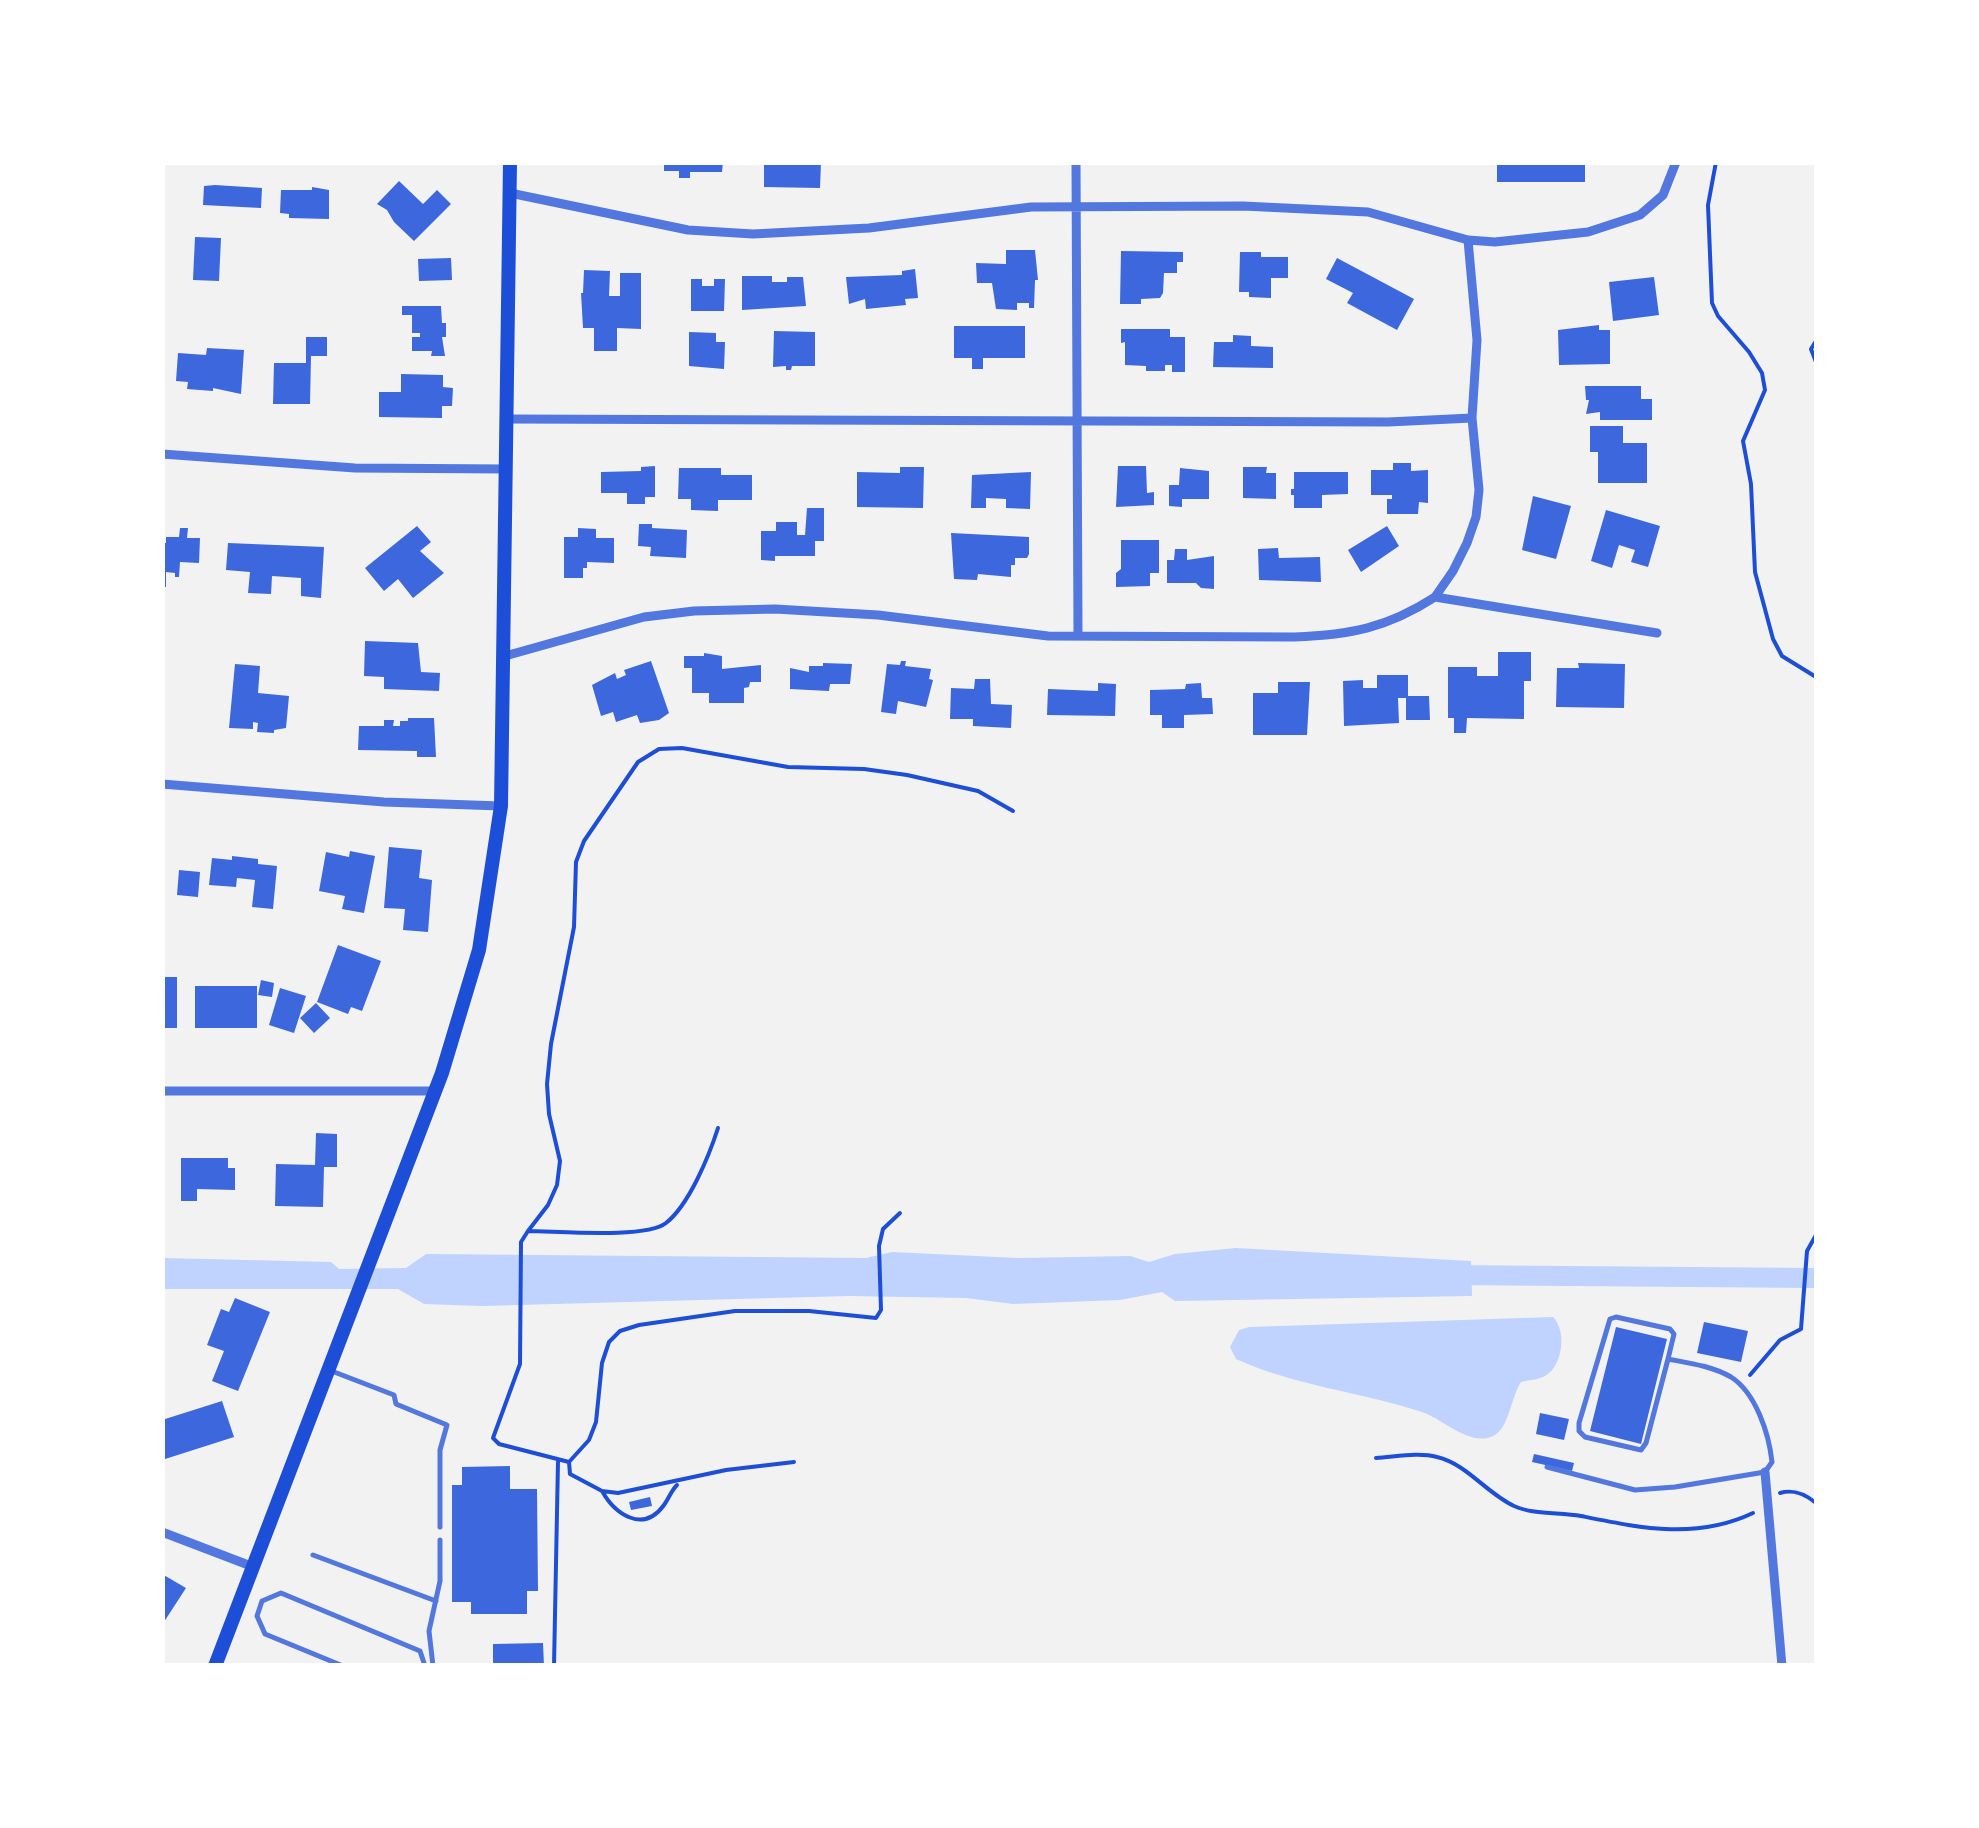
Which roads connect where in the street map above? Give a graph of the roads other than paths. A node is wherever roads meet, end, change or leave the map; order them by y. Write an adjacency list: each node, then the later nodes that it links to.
1 (510, 162): 4 (main road)
2 (1076, 162): 5 (street)
3 (1676, 162): 6 (street)
4 (510, 193): 5 (street); 8 (main road)
5 (1077, 205): 6 (street); 9 (street)
6 (1468, 240): 7 (street)
7 (1472, 418): 9 (street); 12 (street)
8 (507, 419): 9 (street); 11 (main road)
9 (1077, 421): 14 (street)
10 (162, 454): 11 (street)
11 (506, 469): 15 (main road)
12 (1435, 597): 13 (street); 14 (street)
13 (1657, 633)
14 (1078, 636): 15 (street)
15 (505, 656): 17 (main road)
16 (162, 784): 17 (street)
17 (501, 806): 19 (main road)
18 (162, 1091): 19 (street)
19 (435, 1091): 21 (main road)
20 (1668, 1359): 20 (lane); 23 (lane)
21 (326, 1369): 24 (lane); 28 (main road)
22 (1547, 1468): 23 (lane)
23 (1764, 1472): 36 (street)
24 (440, 1527)
25 (162, 1532): 28 (street)
26 (440, 1540): 30 (lane)
27 (313, 1555): 30 (lane)
28 (251, 1566): 29 (main road)
29 (239, 1600): 31 (lane); 32 (main road)
30 (436, 1600): 35 (lane)
31 (260, 1606): 33 (lane); 34 (lane)
32 (215, 1666)
33 (343, 1666)
34 (425, 1666)
35 (433, 1666)
36 (1782, 1666)

